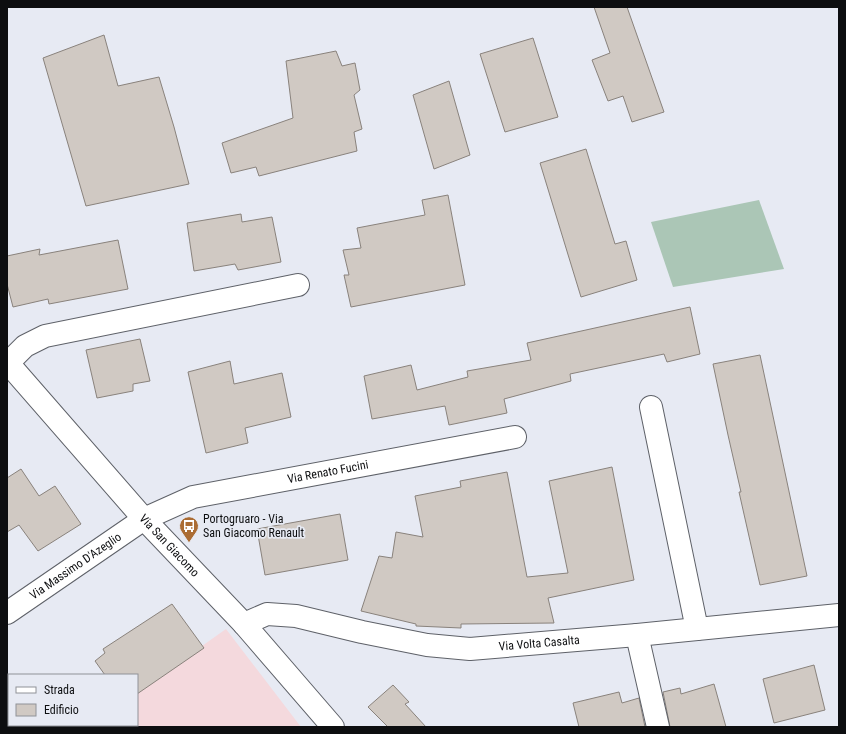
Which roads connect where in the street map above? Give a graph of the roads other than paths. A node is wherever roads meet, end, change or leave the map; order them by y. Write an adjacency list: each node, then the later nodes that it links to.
1 (298, 285): 2 (street)
2 (8, 362): 5 (street, Via San Giacomo)
3 (651, 407): 9 (street)
4 (515, 437): 5 (street, Via Renato Fucini)
5 (144, 519): 6 (street, Via Massimo D'Azeglio); 8 (street, Via San Giacomo)
6 (7, 613)
7 (839, 615): 9 (street, Via Volta Casalta)
8 (244, 624): 10 (street, Via Volta Casalta); 11 (street, Via San Giacomo)
9 (697, 629): 10 (street, Via Volta Casalta)
10 (637, 635): 12 (street)
11 (333, 727)
12 (658, 727)

